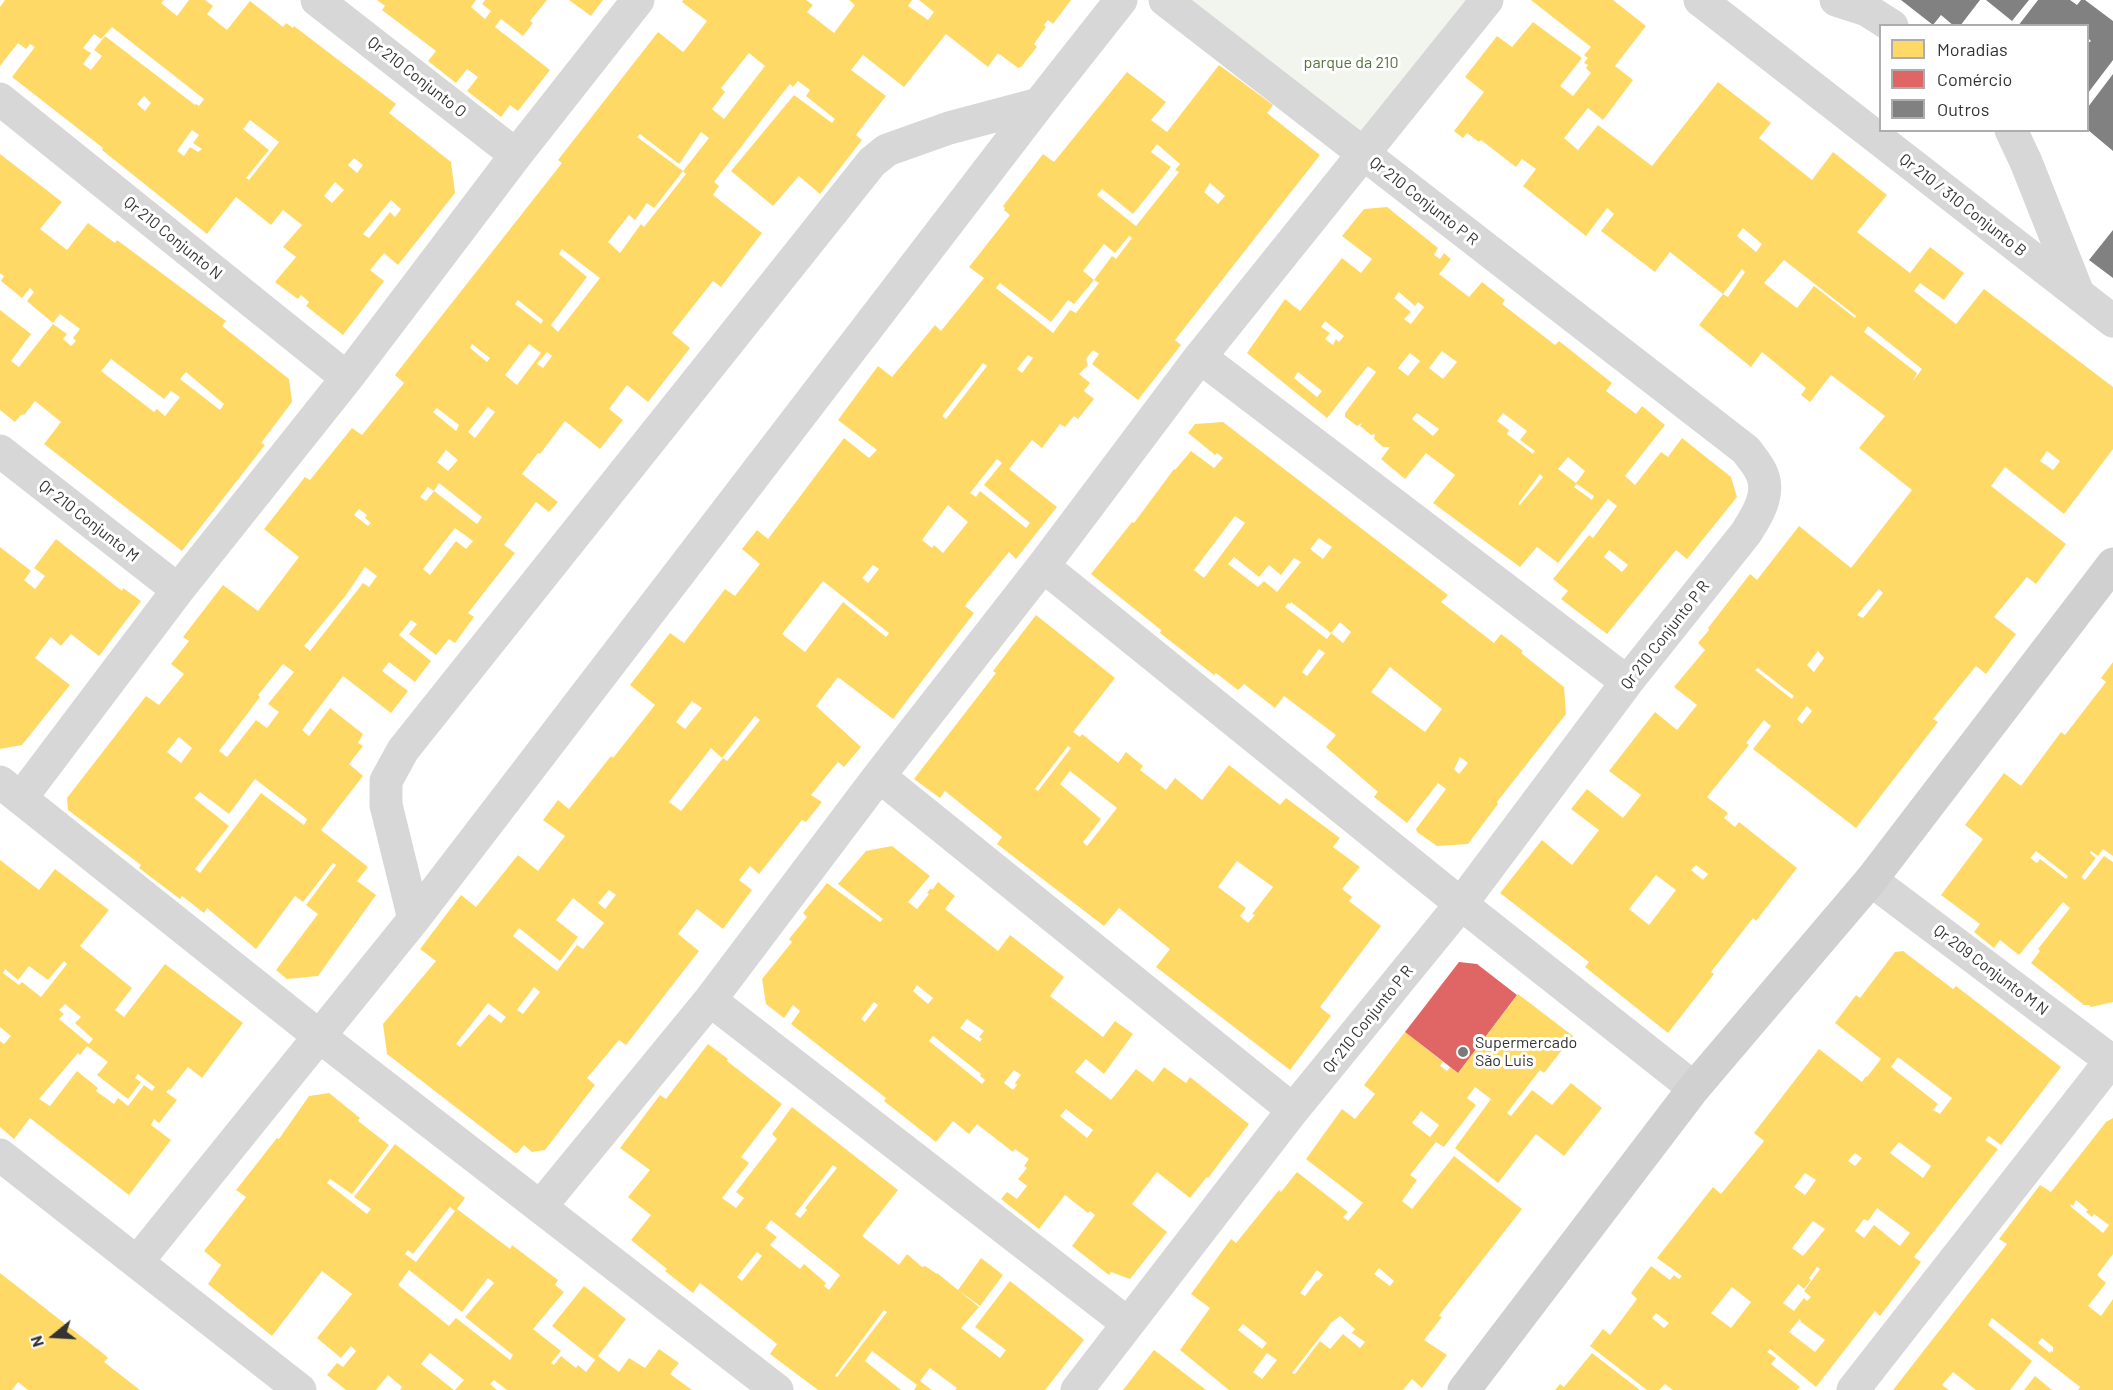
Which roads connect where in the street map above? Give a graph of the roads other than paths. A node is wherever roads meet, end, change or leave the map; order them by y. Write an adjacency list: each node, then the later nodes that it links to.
1 (316, 0): 13 (street, Qr 210 Conjunto O)
2 (638, 0): 13 (street)
3 (1121, 0): 10 (street)
4 (1165, 0): 12 (street, Qr 210 Conjunto P R)
5 (1487, 0): 12 (street)
6 (1700, 0): 14 (street, Qr 210 / 310 Conjunto B)
7 (1836, 0): 8 (street)
8 (1889, 24)
9 (0, 99): 17 (street, Qr 210 Conjunto N)
10 (1039, 104): 27 (street); 27 (street)
11 (2012, 132): 14 (street)
12 (1363, 154): 16 (street); 22 (street, Qr 210 Conjunto P R)
13 (516, 155): 17 (street)
14 (2078, 294): 15 (street, Qr 210 / 310 Conjunto B)
15 (2113, 321)
16 (1200, 357): 20 (street); 22 (street)
17 (346, 378): 21 (street)
18 (0, 451): 21 (street, Qr 210 Conjunto M)
19 (2113, 564): 25 (street)
20 (1043, 566): 23 (street); 26 (street)
21 (178, 590): 24 (street)
22 (1627, 682): 26 (street, Qr 210 Conjunto P R)
23 (879, 776): 28 (street); 32 (street)
24 (11, 790): 29 (street)
25 (1871, 880): 30 (street, Qr 209 Conjunto M N); 31 (street)
26 (1461, 904): 31 (street); 32 (street, Qr 210 Conjunto P R)
27 (414, 919): 29 (street)
28 (710, 1000): 34 (street); 36 (street)
29 (319, 1036): 34 (street); 35 (street)
30 (2112, 1060): 41 (street)
31 (1694, 1088): 40 (street)
32 (1293, 1110): 36 (street, Qr 210 Conjunto P R)
33 (0, 1155): 35 (street)
34 (541, 1206): 38 (street)
35 (137, 1262): 37 (street)
36 (1127, 1323): 39 (street, Qr 210 Conjunto P R)
37 (293, 1388)
38 (777, 1390)
39 (1077, 1390)
40 (1464, 1390)
41 (1853, 1390)

